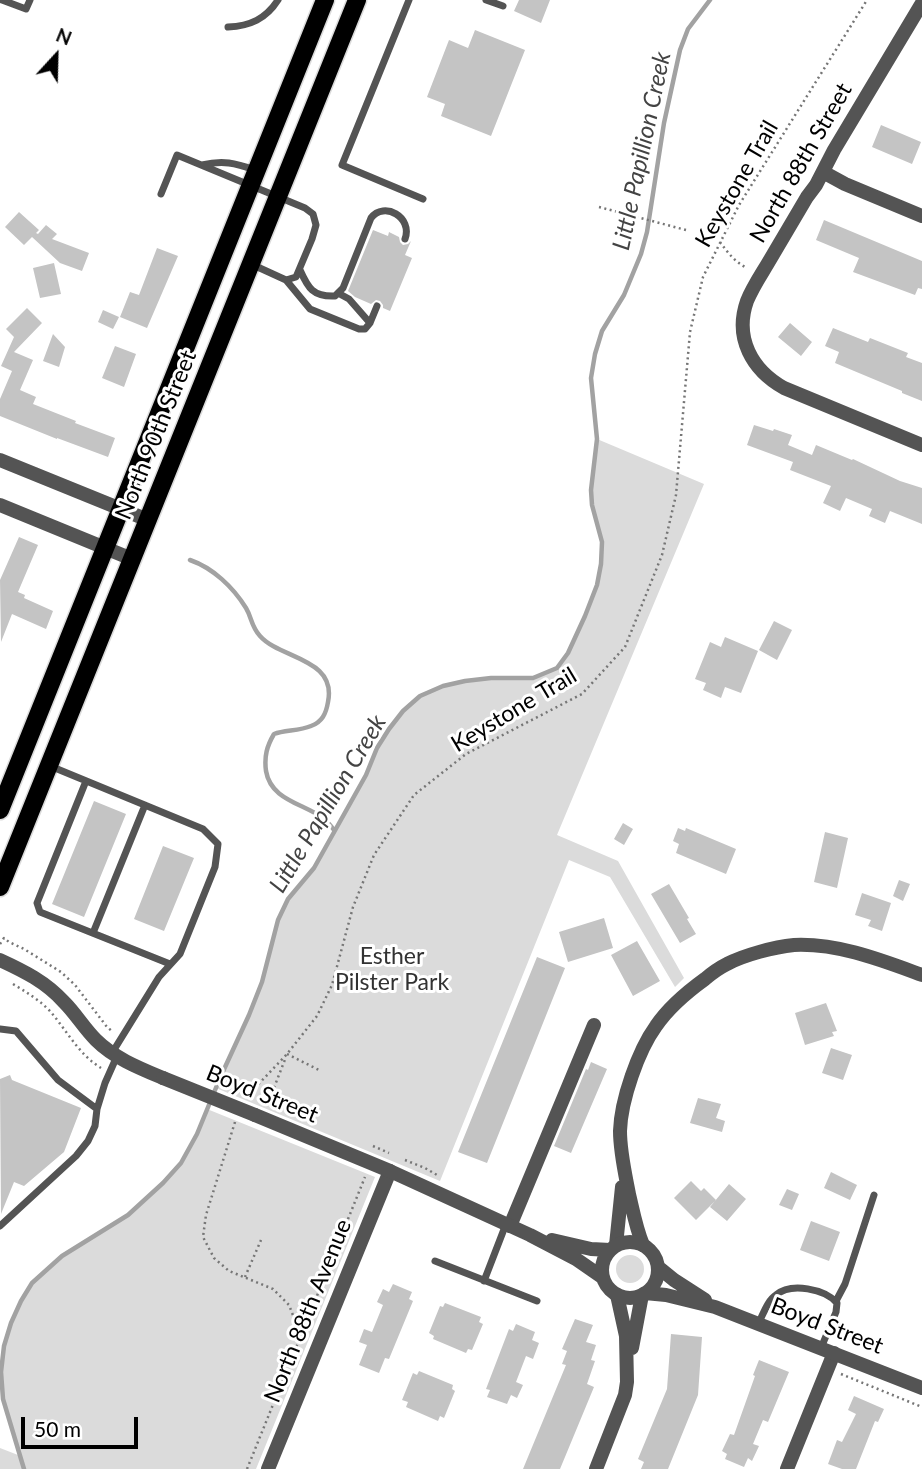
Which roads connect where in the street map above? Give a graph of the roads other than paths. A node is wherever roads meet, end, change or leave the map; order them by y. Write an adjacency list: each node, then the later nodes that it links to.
1 (2, 0): 2 (lane)
2 (30, 0)
3 (278, 0): 10 (lane)
4 (325, 0): 13 (main road, North 90th Street)
5 (357, 0): 15 (main road, North 90th Street)
6 (409, 0): 16 (lane)
7 (486, 0): 9 (lane)
8 (922, 3): 12 (street, North 88th Street)
9 (503, 6)
10 (228, 27)
11 (201, 165): 13 (lane); 13 (lane); 14 (lane)
12 (823, 172): 17 (street); 25 (street, North 88th Street)
13 (254, 178): 15 (lane); 28 (main road, North 90th Street)
14 (161, 194)
15 (278, 197): 19 (main road, North 90th Street); 20 (lane)
16 (423, 199)
17 (922, 216)
18 (405, 239): 22 (lane)
19 (251, 264): 21 (lane); 29 (main road, North 90th Street)
20 (300, 270): 21 (lane); 22 (lane)
21 (286, 279): 24 (lane)
22 (338, 293): 24 (lane)
23 (377, 306): 24 (lane)
24 (370, 323)
25 (922, 445)
26 (0, 460): 28 (street)
27 (0, 505): 30 (street)
28 (121, 509): 29 (street); 30 (main road, North 90th Street)
29 (148, 520): 31 (main road, North 90th Street)
30 (105, 548): 31 (street); 35 (main road, North 90th Street)
31 (132, 559): 32 (main road, North 90th Street)
32 (49, 765): 33 (lane); 36 (main road, North 90th Street)
33 (86, 780): 34 (lane); 37 (lane)
34 (145, 805): 37 (lane); 39 (lane)
35 (0, 810)
36 (0, 887)
37 (93, 933): 39 (lane)
38 (0, 960): 43 (street, Boyd Street)
39 (170, 964): 43 (lane)
40 (922, 975): 45 (street)
41 (594, 1025): 48 (street)
42 (0, 1029): 44 (lane)
43 (115, 1055): 44 (lane); 46 (street, Boyd Street, bridge)
44 (97, 1109): 49 (lane)
45 (623, 1164): 51 (street); 52 (street)
46 (390, 1171): 48 (street, Boyd Street); 66 (street, North 88th Avenue)
47 (874, 1195): 60 (lane)
48 (508, 1225): 50 (street, Boyd Street); 56 (lane)
49 (0, 1226)
50 (530, 1235): 52 (street, Boyd Street); 55 (street, Boyd Street)
51 (643, 1245): 52 (street, Boyd Street); 54 (street, Boyd Street)
52 (613, 1247): 55 (street)
53 (435, 1261): 56 (lane)
54 (658, 1267): 57 (street); 61 (street, Boyd Street)
55 (602, 1277): 58 (street, Boyd Street)
56 (484, 1280): 59 (lane)
57 (644, 1294): 58 (street, Boyd Street); 61 (street, Boyd Street); 64 (street)
58 (617, 1295): 64 (street)
59 (537, 1301)
60 (836, 1301): 62 (lane); 63 (lane)
61 (715, 1307): 62 (street, Boyd Street)
62 (758, 1324): 63 (street, Boyd Street)
63 (828, 1356): 65 (street, Boyd Street); 68 (street)
64 (628, 1367): 67 (street)
65 (922, 1388)
66 (268, 1469)
67 (596, 1469)
68 (787, 1469)

